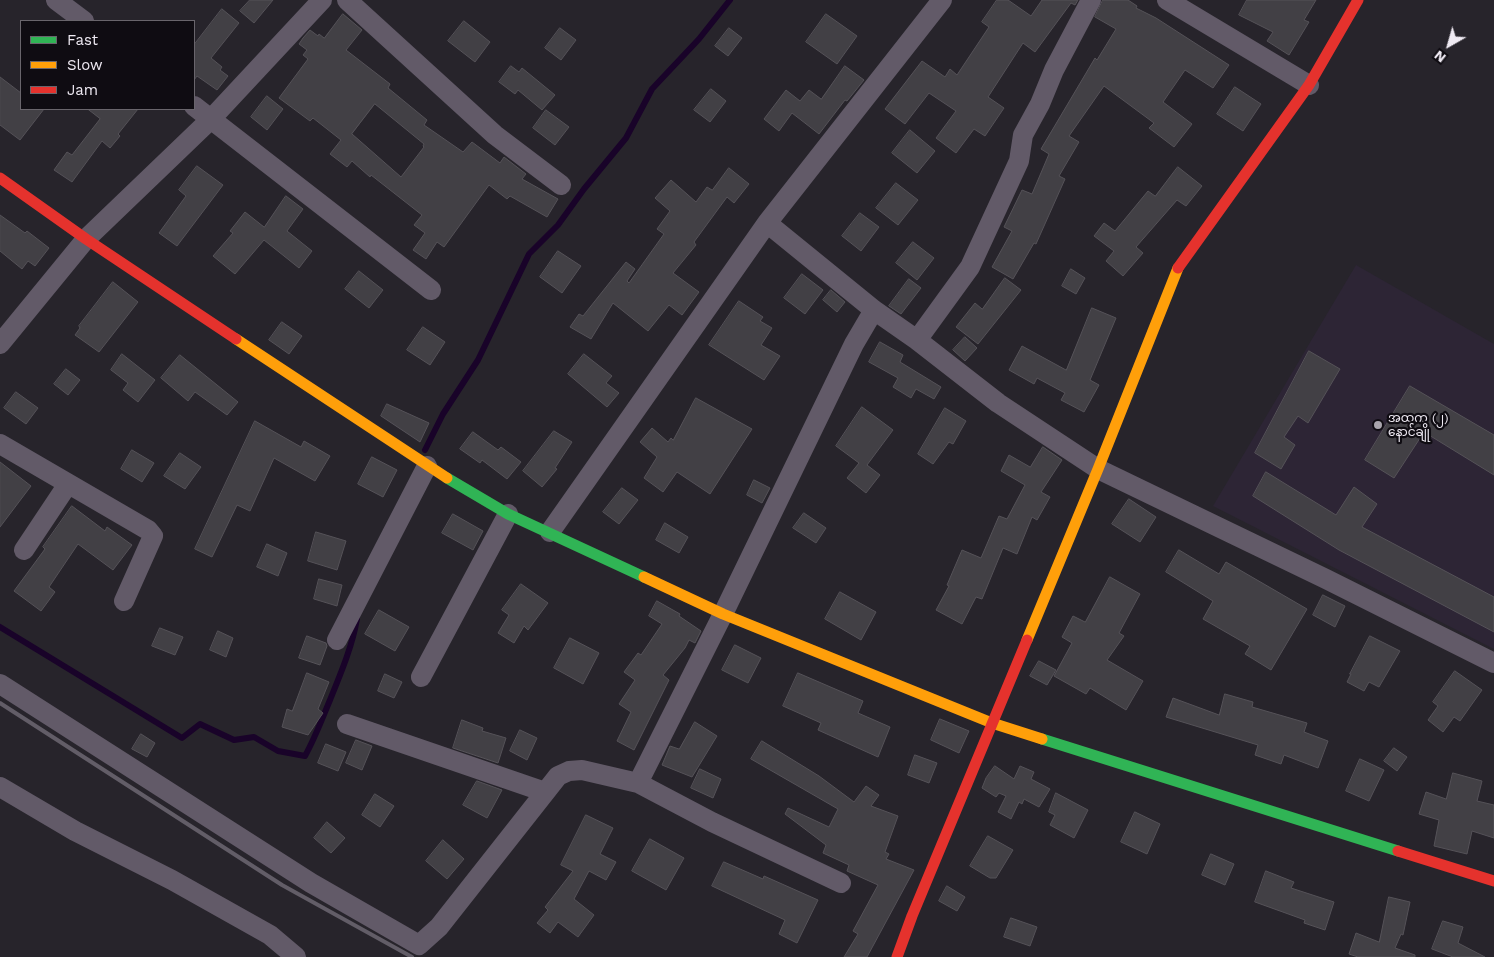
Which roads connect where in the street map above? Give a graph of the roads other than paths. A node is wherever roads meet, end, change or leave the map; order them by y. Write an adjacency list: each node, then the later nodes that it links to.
1 (56, 0): 8 (street)
2 (322, 0): 11 (street)
3 (347, 0): 13 (street)
4 (942, 0): 14 (street)
5 (1091, 0): 18 (street)
6 (1167, 0): 9 (street)
7 (1358, 0): 9 (street)
8 (83, 20)
9 (1309, 85): 22 (street)
10 (195, 107): 11 (street)
11 (211, 119): 15 (street); 16 (street)
12 (0, 178): 15 (street)
13 (561, 185)
14 (767, 223): 17 (street); 25 (street)
15 (86, 239): 19 (street); 21 (street)
16 (431, 290)
17 (874, 310): 18 (street); 28 (street)
18 (917, 340): 22 (street)
19 (0, 344)
20 (0, 444): 23 (street)
21 (426, 466): 24 (street); 29 (street)
22 (1098, 469): 30 (street); 34 (street)
23 (68, 484): 26 (street); 27 (street)
24 (508, 514): 25 (street); 31 (street)
25 (550, 532): 28 (street)
26 (24, 550)
27 (124, 601)
28 (723, 614): 34 (street); 35 (street)
29 (337, 640)
30 (1494, 663)
31 (421, 676)
32 (0, 684): 37 (street)
33 (348, 724): 37 (street)
34 (992, 724): 38 (street); 41 (street)
35 (638, 783): 37 (street); 39 (street)
36 (0, 787): 40 (street)
37 (545, 792)
38 (1494, 881)
39 (841, 884)
40 (296, 957)
41 (897, 957)

